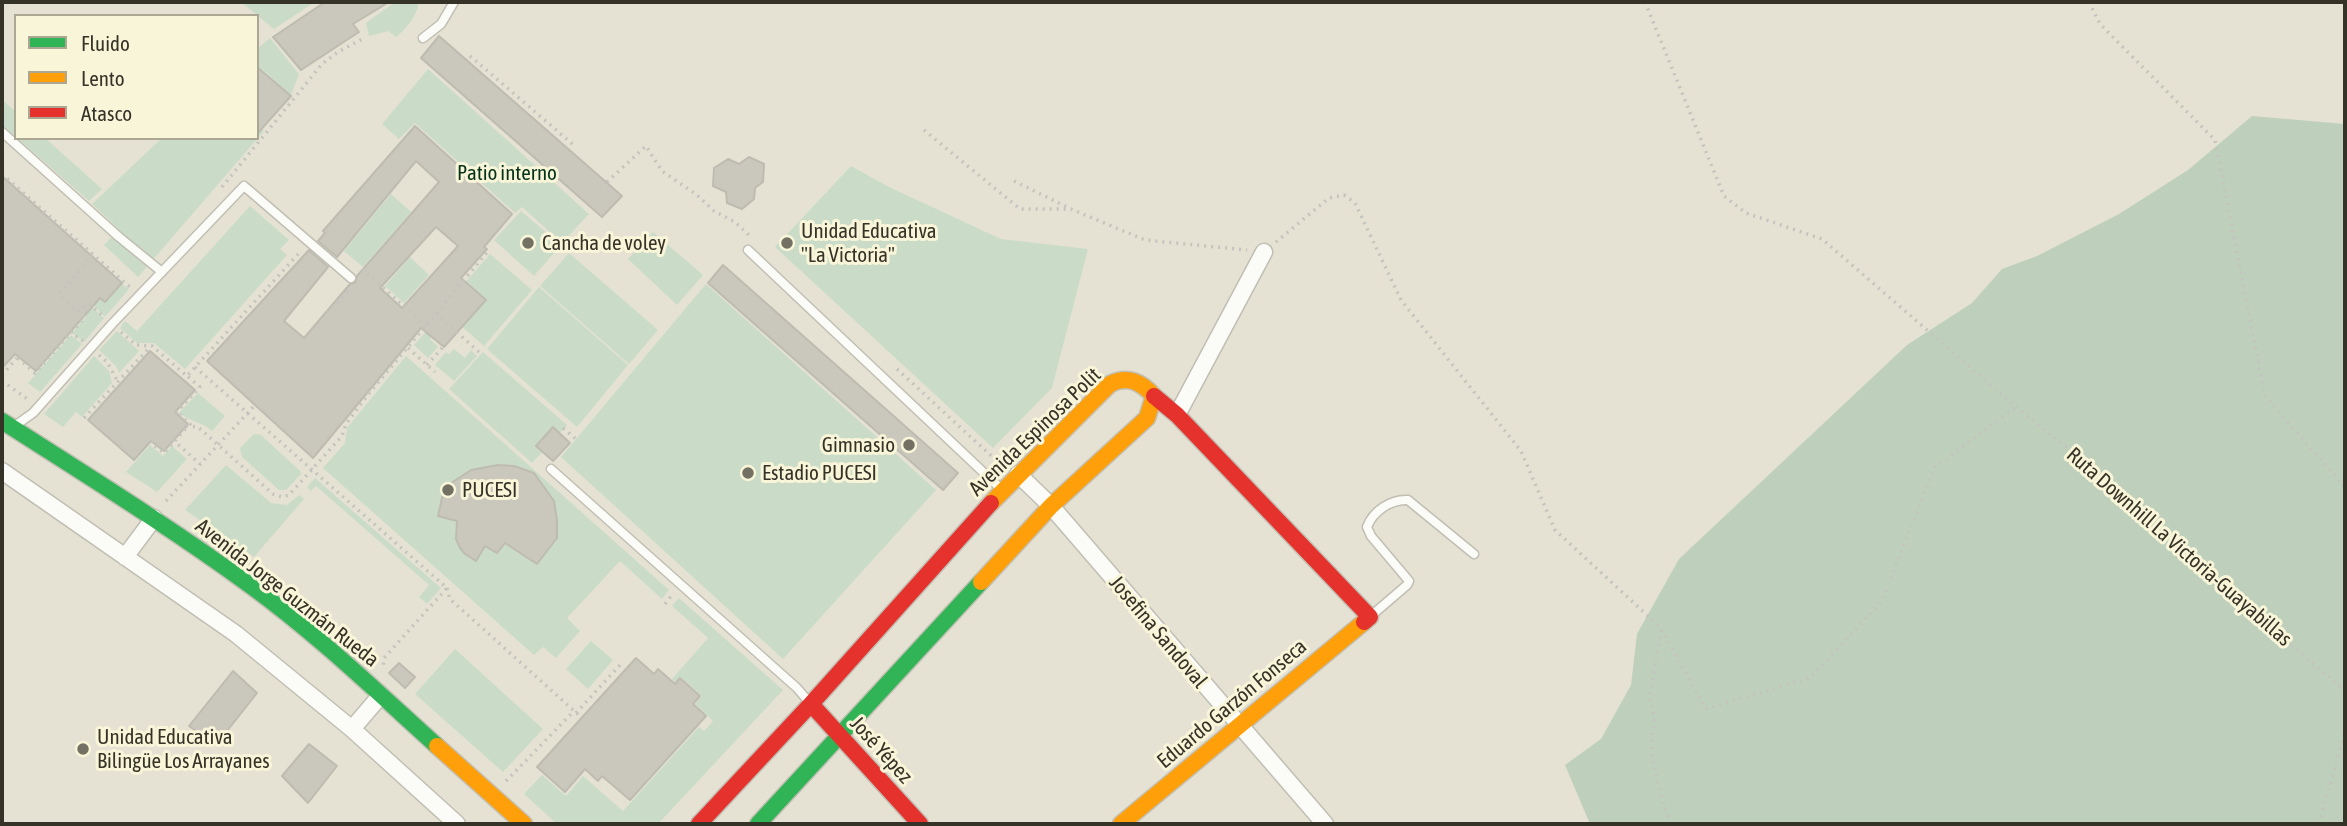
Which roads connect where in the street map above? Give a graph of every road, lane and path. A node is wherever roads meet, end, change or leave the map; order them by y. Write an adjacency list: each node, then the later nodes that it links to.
1 (454, 2): 4 (lane)
2 (1645, 2): 37 (path, Ruta Downhill La Victoria-Guayabillas)
3 (2089, 2): 53 (path)
4 (423, 38)
5 (470, 56): 8 (path)
6 (924, 130): 11 (path)
7 (2, 132): 17 (lane)
8 (576, 147)
9 (2, 174): 15 (path)
10 (1014, 181): 11 (path)
11 (1070, 209): 14 (path)
12 (489, 250): 22 (path)
13 (748, 250): 54 (lane)
14 (1264, 252): 39 (street); 64 (path)
15 (93, 255): 19 (path); 20 (path)
16 (293, 260): 30 (path)
17 (162, 272): 18 (lane); 23 (lane)
18 (354, 281): 21 (path)
19 (132, 289)
20 (77, 311): 23 (path); 32 (path)
21 (327, 313)
22 (436, 313): 26 (path); 28 (path)
23 (112, 324): 24 (path); 41 (lane)
24 (152, 346): 33 (path); 34 (path)
25 (443, 346): 29 (path)
26 (408, 348): 29 (path); 49 (path)
27 (96, 352): 34 (path)
28 (481, 354)
29 (427, 365): 31 (path)
30 (195, 368): 33 (path); 38 (path)
31 (435, 372)
32 (2, 375)
33 (187, 376): 42 (path)
34 (118, 382): 40 (path)
35 (1154, 396): 39 (street); 52 (street, Avenida Espinosa Polit); 56 (street)
36 (255, 405): 38 (path)
37 (2016, 407): 64 (path); 67 (path, Ruta Downhill La Victoria-Guayabillas)
38 (247, 413): 47 (path); 49 (path)
39 (1177, 415): 63 (street)
40 (85, 418)
41 (5, 423): 57 (street, Avenida Jorge Guzmán Rueda)
42 (187, 426): 45 (path); 47 (path)
43 (563, 428): 44 (path)
44 (576, 439)
45 (174, 440): 46 (path); 48 (path)
46 (152, 442)
47 (218, 445): 48 (path); 49 (path)
48 (200, 464): 55 (path)
49 (311, 469): 60 (path)
50 (551, 469): 69 (lane)
51 (2, 471): 59 (street)
52 (1017, 474): 54 (street, Avenida Espinosa Polit); 56 (street, Josefina Sandoval)
53 (2345, 487)
54 (1002, 490): 69 (street, Avenida Espinosa Polit)
55 (166, 501)
56 (1051, 506): 72 (street, Josefina Sandoval); 75 (street)
57 (154, 518): 59 (street); 68 (street, Avenida Jorge Guzmán Rueda)
58 (1474, 554): 63 (lane)
59 (125, 557): 73 (street)
60 (447, 588): 66 (path); 70 (path)
61 (677, 590): 62 (path)
62 (664, 604)
63 (1370, 617): 72 (street, Eduardo Garzón Fonseca)
64 (1661, 628): 84 (path)
65 (621, 665): 70 (path)
66 (383, 671)
67 (2345, 691)
68 (380, 695): 73 (street); 78 (street, Avenida Jorge Guzmán Rueda)
69 (811, 704): 75 (street, José Yépez); 79 (street, Avenida Espinosa Polit)
70 (575, 712): 71 (path); 76 (path)
71 (582, 718)
72 (1237, 726): 82 (street, Eduardo Garzón Fonseca); 83 (street, Josefina Sandoval)
73 (352, 729): 77 (street)
74 (2345, 731): 85 (path)
75 (839, 734): 80 (street); 81 (street, José Yépez)
76 (506, 780)
77 (457, 824)
78 (524, 824)
79 (699, 824)
80 (758, 824)
81 (920, 824)
82 (1121, 824)
83 (1325, 824)
84 (1670, 824)
85 (2319, 824)

